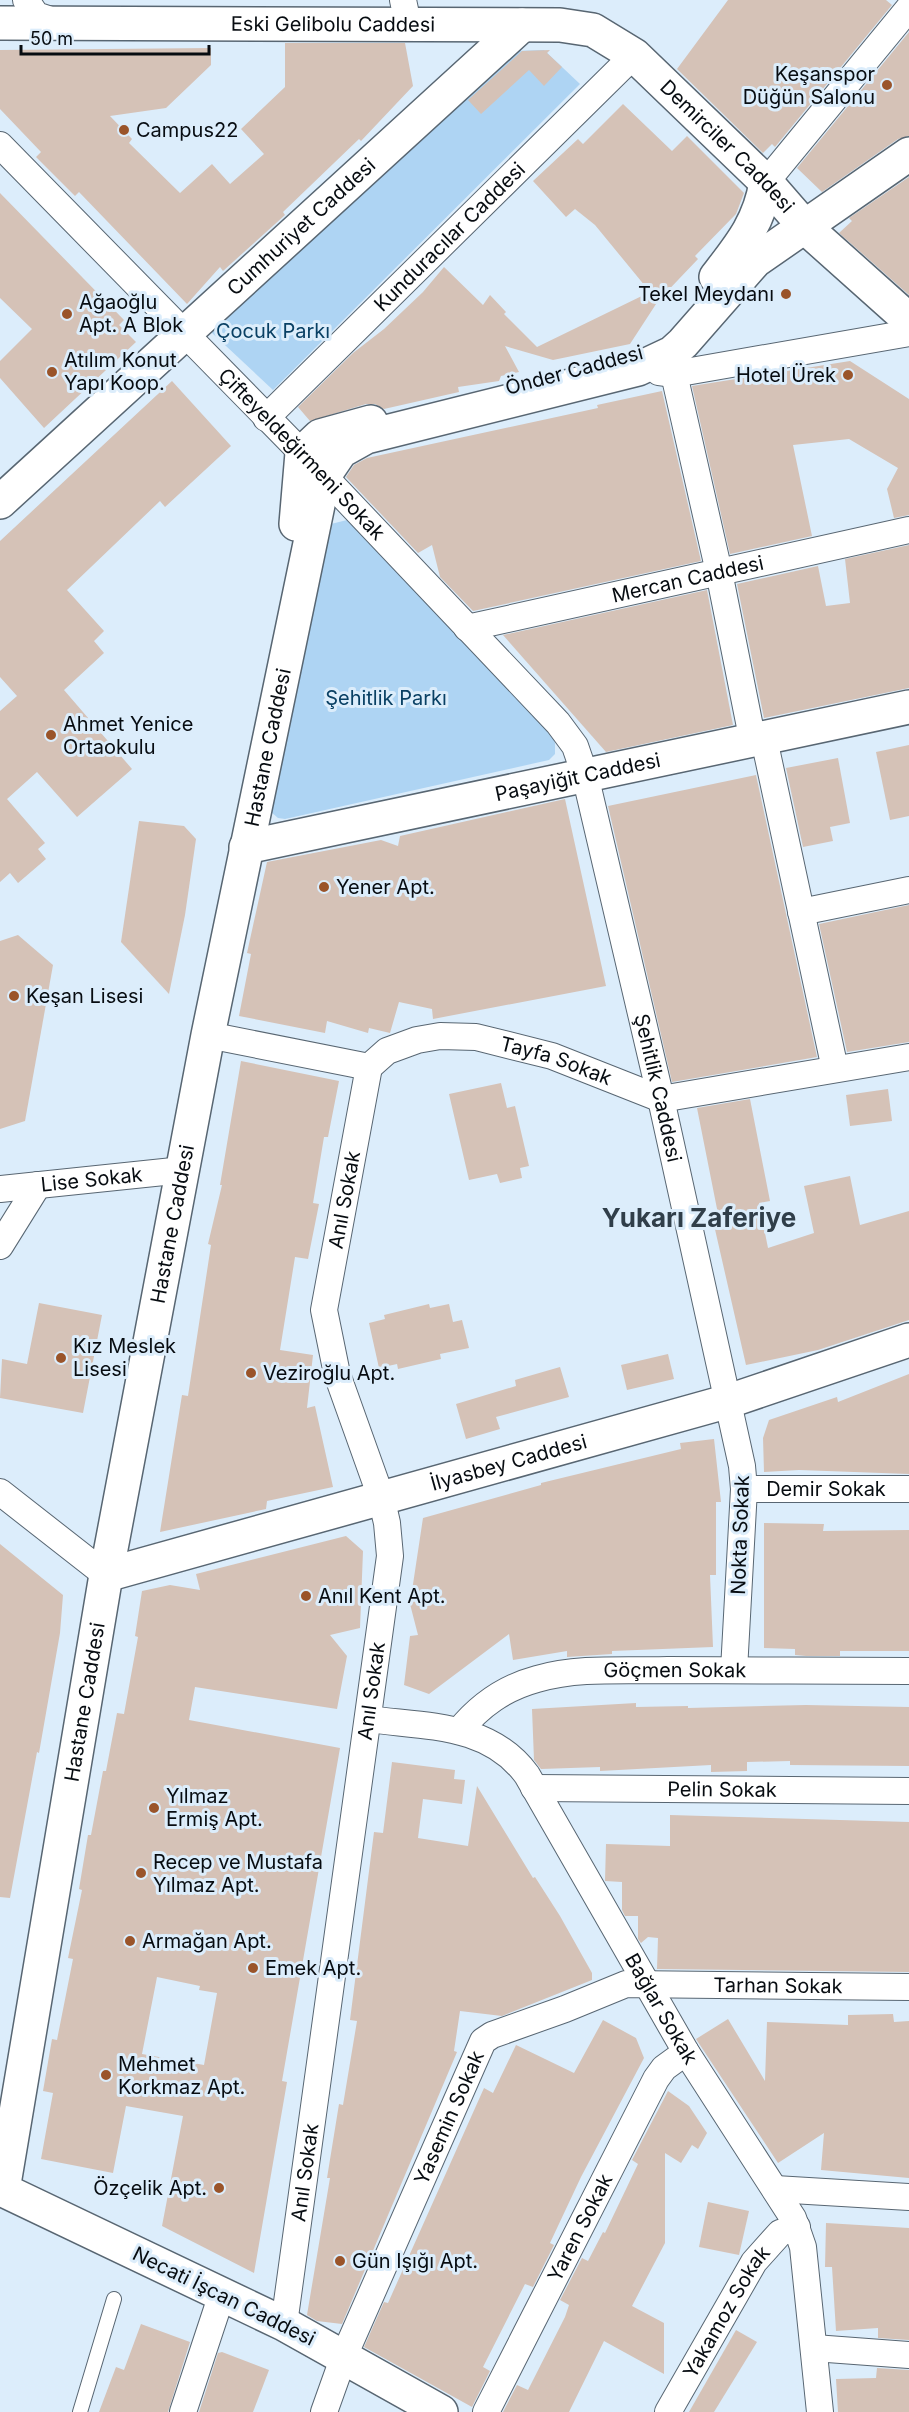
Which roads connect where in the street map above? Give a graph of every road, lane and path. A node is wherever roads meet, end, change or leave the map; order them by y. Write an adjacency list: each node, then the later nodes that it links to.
1 (26, 0): 5 (street)
2 (909, 8): 10 (street)
3 (405, 12): 5 (main road, Eski Gelibolu Caddesi); 6 (main road, Eski Gelibolu Caddesi)
4 (0, 23): 5 (main road, Eski Gelibolu Caddesi)
5 (72, 23)
6 (522, 25): 7 (main road, Demirciler Caddesi); 14 (main road, Cumhuriyet Caddesi)
7 (634, 55): 10 (main road, Demirciler Caddesi); 17 (street, Kunduracılar Caddesi)
8 (0, 145): 14 (street, Çifteyeldeğirmeni Sokak)
9 (909, 154): 11 (main road, Önder Caddesi)
10 (766, 182): 11 (main road, Demirciler Caddesi); 18 (main road, Önder Caddesi)
11 (806, 228): 12 (main road, Demirciler Caddesi); 15 (main road, Önder Caddesi)
12 (909, 320)
13 (909, 333): 16 (street)
14 (185, 335): 17 (street, Çifteyeldeğirmeni Sokak); 20 (main road, Cumhuriyet Caddesi)
15 (638, 369): 16 (street); 19 (main road, Önder Caddesi)
16 (674, 374): 22 (street)
17 (266, 417): 18 (street, Çifteyeldeğirmeni Sokak)
18 (302, 453): 19 (street, Çifteyeldeğirmeni Sokak); 35 (main road, Hastane Caddesi)
19 (324, 476): 23 (street, Çifteyeldeğirmeni Sokak); 27 (main road, Hastane Caddesi)
20 (0, 502)
21 (909, 530): 22 (street, Mercan Caddesi)
22 (719, 572): 23 (street, Mercan Caddesi); 25 (street)
23 (467, 628): 26 (street, Çifteyeldeğirmeni Sokak)
24 (909, 707): 25 (main road, Paşayiğit Caddesi)
25 (758, 741): 26 (main road, Paşayiğit Caddesi); 29 (street)
26 (585, 775): 27 (main road, Paşayiğit Caddesi); 34 (street, Şehitlik Caddesi)
27 (246, 847): 30 (main road, Hastane Caddesi)
28 (909, 890): 29 (street)
29 (801, 912): 33 (street)
30 (208, 1035): 32 (street); 35 (main road, Hastane Caddesi)
31 (909, 1057): 33 (street)
32 (369, 1067): 34 (street, Tayfa Sokak); 44 (street, Anıl Sokak)
33 (835, 1069): 34 (street)
34 (661, 1099): 40 (street, Şehitlik Caddesi)
35 (177, 1170): 36 (street, Lise Sokak); 45 (main road, Hastane Caddesi)
36 (38, 1185): 37 (street, Lise Sokak); 38 (street)
37 (0, 1189)
38 (0, 1246)
39 (909, 1341): 40 (main road, İlyasbey Caddesi)
40 (729, 1401): 41 (street, Nokta Sokak); 44 (main road, İlyasbey Caddesi)
41 (744, 1489): 42 (street, Demir Sokak); 46 (street, Nokta Sokak)
42 (909, 1489)
43 (0, 1492): 45 (street)
44 (381, 1497): 45 (main road, İlyasbey Caddesi); 48 (street, Anıl Sokak)
45 (100, 1570): 55 (main road, Hastane Caddesi); 57 (main road, Hastane Caddesi)
46 (734, 1670): 47 (street, Göçmen Sokak); 49 (street, Göçmen Sokak)
47 (909, 1671)
48 (368, 1719): 49 (street, Bağlar Sokak); 62 (street, Anıl Sokak)
49 (459, 1731): 50 (street, Bağlar Sokak)
50 (534, 1788): 51 (street, Pelin Sokak); 52 (street, Bağlar Sokak)
51 (909, 1791)
52 (646, 1984): 53 (street, Tarhan Sokak); 54 (street, Bağlar Sokak); 65 (street, Yasemin Sokak)
53 (909, 1987)
54 (686, 2052): 56 (street, Bağlar Sokak); 70 (street, Yaren Sokak)
55 (0, 2113)
56 (775, 2189): 58 (street); 59 (street, Bağlar Sokak)
57 (1, 2190): 60 (main road, Necati İşcan Caddesi)
58 (909, 2197)
59 (797, 2226): 63 (street, Bağlar Sokak); 71 (street, Yakamoz Sokak)
60 (222, 2294): 62 (main road, Necati İşcan Caddesi); 67 (street)
61 (114, 2299): 66 (lane)
62 (284, 2324): 65 (main road, Necati İşcan Caddesi)
63 (814, 2348): 64 (street); 72 (street, Bağlar Sokak)
64 (909, 2355)
65 (344, 2356): 68 (street, Yasemin Sokak); 69 (main road, Necati İşcan Caddesi)
66 (80, 2412)
67 (183, 2412)
68 (324, 2412)
69 (441, 2412)
70 (486, 2412)
71 (668, 2412)
72 (820, 2412)

